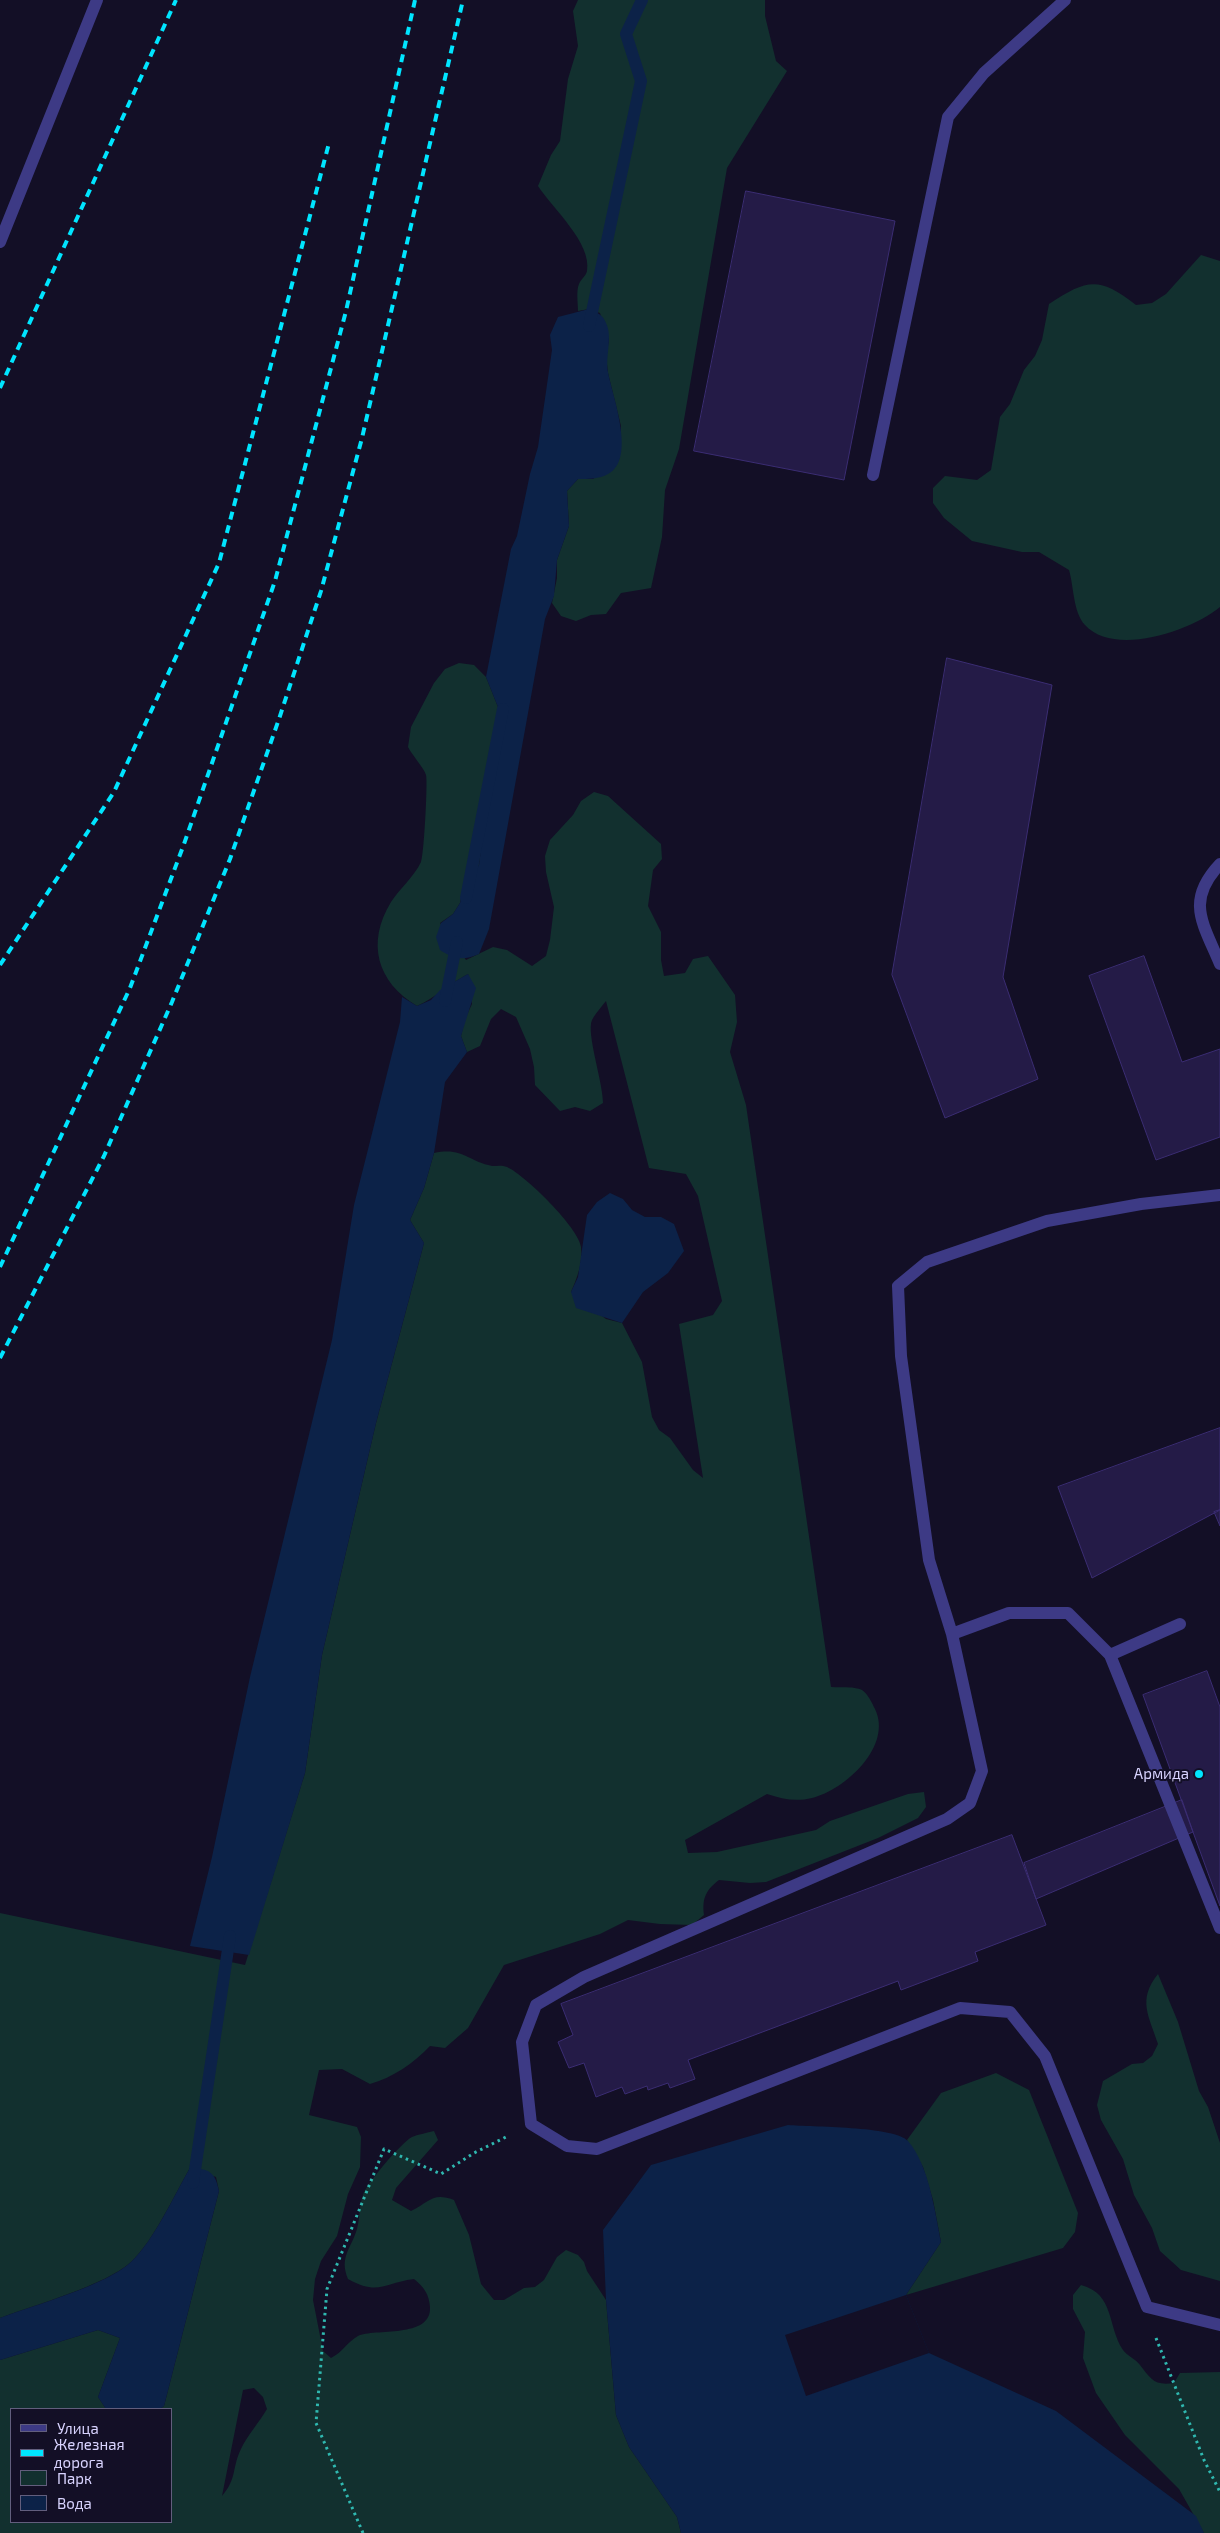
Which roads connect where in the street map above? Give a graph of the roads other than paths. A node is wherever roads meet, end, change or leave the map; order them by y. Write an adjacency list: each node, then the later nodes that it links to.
1 (96, 0): 3 (lane)
2 (1065, 0): 4 (lane)
3 (0, 242)
4 (873, 475)
5 (1220, 864): 6 (lane)
6 (1220, 964)
7 (1220, 1195): 9 (lane)
8 (1180, 1624): 10 (lane)
9 (952, 1634): 10 (lane); 12 (lane)
10 (1110, 1655): 11 (lane)
11 (1220, 1928)
12 (1220, 2325)

